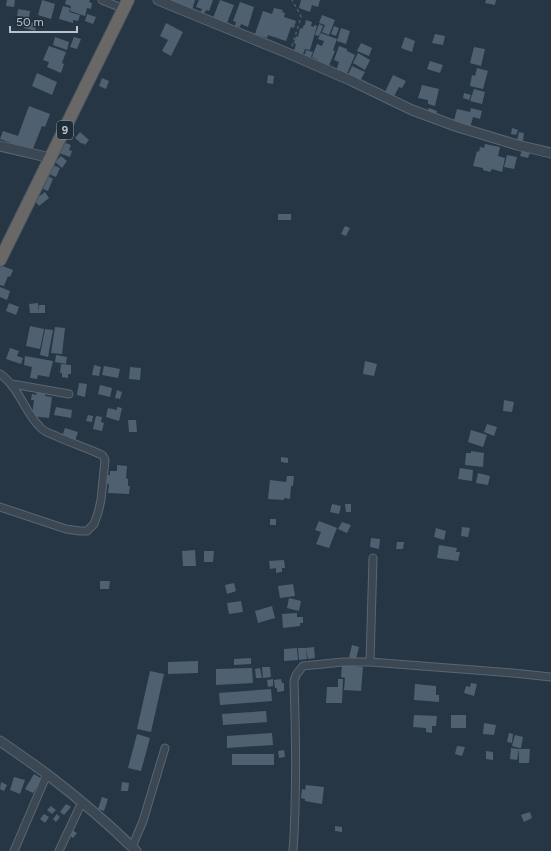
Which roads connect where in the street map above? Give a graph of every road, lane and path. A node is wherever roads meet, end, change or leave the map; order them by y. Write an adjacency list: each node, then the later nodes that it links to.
1 (102, 0): 4 (street)
2 (158, 0): 5 (street)
3 (292, 0): 5 (path)
4 (126, 5): 8 (highway, 9)
5 (290, 54): 7 (street)
6 (0, 146): 8 (street)
7 (551, 153)
8 (51, 158): 9 (highway, 9)
9 (0, 260)
10 (0, 374): 11 (street)
11 (12, 384): 12 (street); 13 (street)
12 (68, 394)
13 (0, 507)
14 (373, 558): 15 (street)
15 (370, 662): 16 (street); 24 (street)
16 (551, 677)
17 (0, 741): 19 (street)
18 (165, 748): 21 (street)
19 (46, 774): 20 (street); 22 (street)
20 (82, 802): 21 (street); 23 (street)
21 (134, 849)
22 (14, 851)
23 (59, 851)
24 (293, 851)

